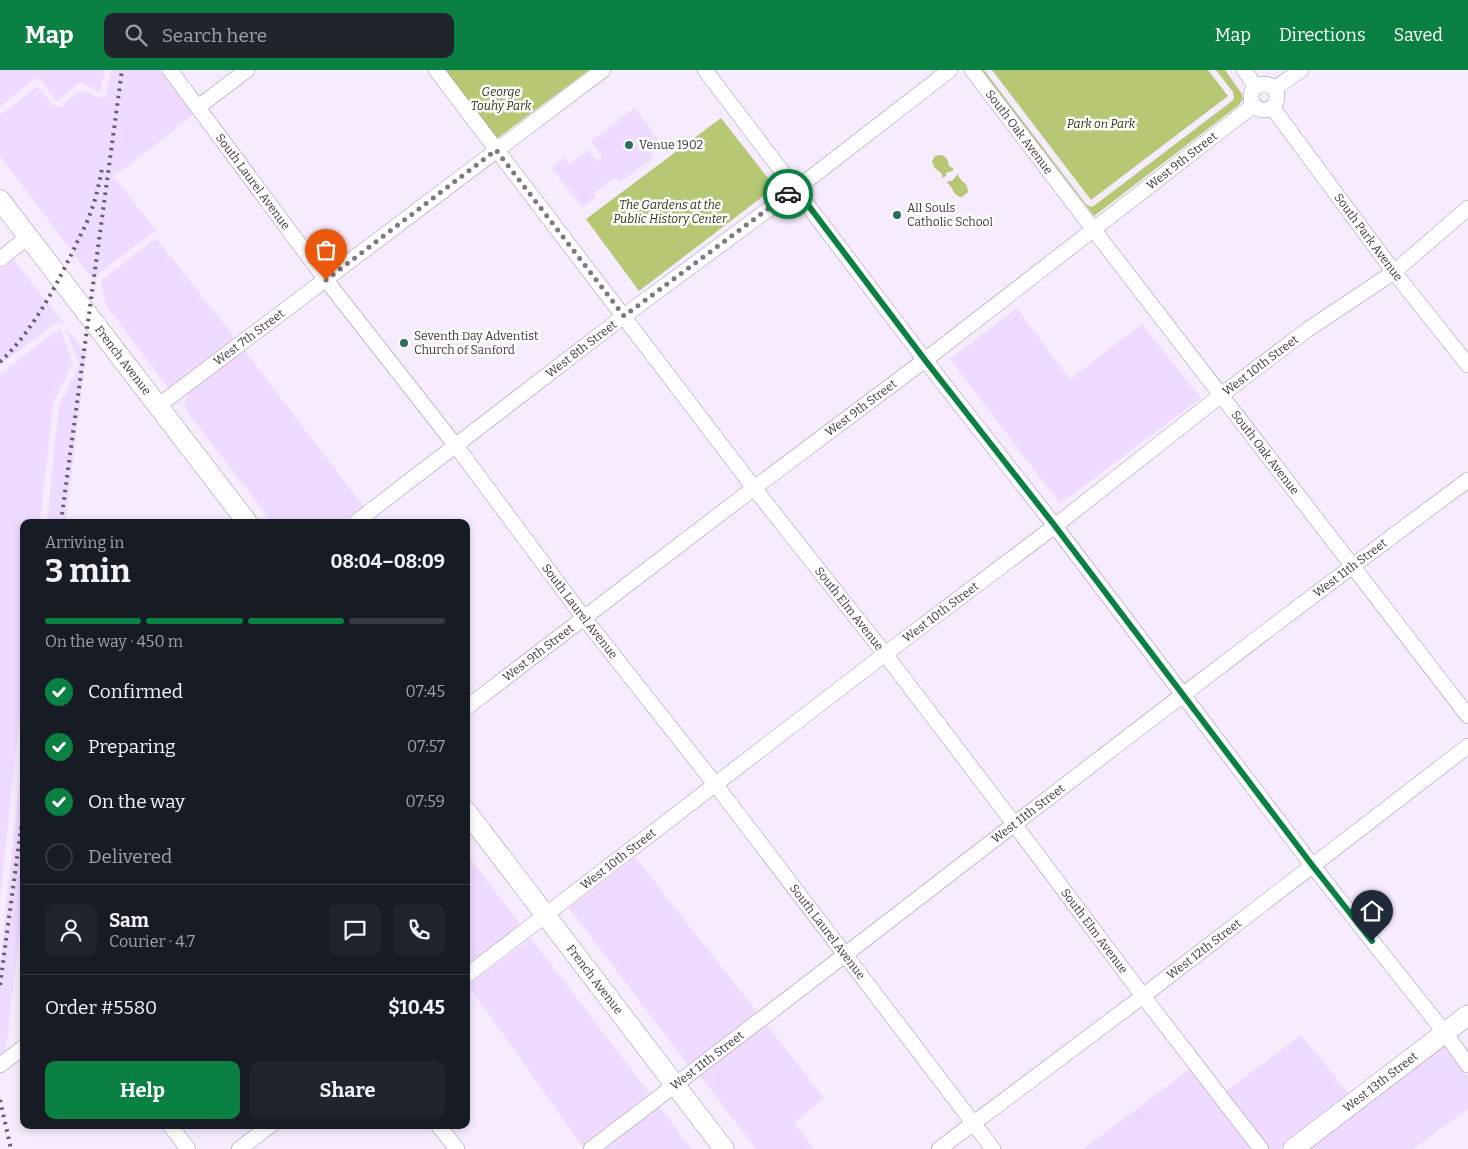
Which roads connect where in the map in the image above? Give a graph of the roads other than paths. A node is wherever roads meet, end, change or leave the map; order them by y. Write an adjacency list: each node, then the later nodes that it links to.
1 (170, 70): 13 (street, South Laurel Avenue)
2 (248, 70): 13 (street)
3 (436, 70): 15 (street, South Elm Avenue)
4 (603, 70): 15 (street, West 7th Street)
5 (705, 70): 16 (street)
6 (950, 70): 16 (street, West 8th Street)
7 (972, 70): 19 (street, South Oak Avenue)
8 (1244, 70): 10 (street)
9 (1301, 70): 11 (street)
10 (1256, 87): 11 (street); 12 (street)
11 (1274, 89): 14 (street)
12 (1254, 106): 14 (street); 19 (street, West 9th Street)
13 (198, 107): 23 (street, South Laurel Avenue)
14 (1272, 107): 22 (street, South Park Avenue)
15 (496, 150): 23 (street, West 7th Street); 24 (street, South Elm Avenue)
16 (796, 189): 24 (street, West 8th Street); 25 (street)
17 (0, 200): 20 (main road, French Avenue)
18 (1468, 208): 22 (street, West 10th Street)
19 (1093, 230): 25 (street, West 9th Street); 27 (street, South Oak Avenue)
20 (28, 237): 21 (street); 28 (main road, French Avenue)
21 (0, 259)
22 (1394, 272): 26 (street, South Park Avenue); 27 (street, West 10th Street)
23 (326, 280): 28 (street, West 7th Street); 29 (street, South Laurel Avenue)
24 (624, 316): 29 (street, West 8th Street); 31 (street, South Elm Avenue)
25 (925, 360): 31 (street, West 9th Street); 34 (street)
26 (1468, 365)
27 (1220, 396): 34 (street, West 10th Street); 35 (street, South Oak Avenue)
28 (158, 406): 32 (main road, French Avenue)
29 (456, 446): 33 (street, West 8th Street); 36 (street, South Laurel Avenue)
30 (1468, 480): 35 (street, West 11th Street)
31 (754, 488): 36 (street, West 9th Street); 37 (street, South Elm Avenue)
32 (245, 519)
33 (360, 519)
34 (1055, 526): 37 (street, West 10th Street); 38 (street)
35 (1352, 566): 38 (street, West 11th Street); 40 (street, South Oak Avenue)
36 (584, 618): 39 (street, West 9th Street); 42 (street, South Laurel Avenue)
37 (885, 654): 42 (street, West 10th Street); 44 (street, South Elm Avenue)
38 (1183, 694): 44 (street, West 11th Street); 45 (street)
39 (470, 705)
40 (1468, 716)
41 (1468, 746): 45 (street, West 12th Street)
42 (715, 784): 46 (street, West 10th Street); 47 (street, South Laurel Avenue)
43 (470, 816): 46 (main road, French Avenue)
44 (1015, 825): 47 (street, West 11th Street); 49 (street, South Elm Avenue)
45 (1312, 865): 49 (street, West 12th Street); 51 (street)
46 (546, 916): 48 (street, West 10th Street); 55 (main road, French Avenue)
47 (846, 954): 55 (street, West 11th Street); 56 (street, South Laurel Avenue)
48 (470, 973)
49 (1143, 996): 56 (street, West 12th Street); 67 (street, South Elm Avenue)
50 (1468, 1015): 51 (main road, West 13th Street)
51 (1444, 1032): 54 (street); 68 (main road, West 13th Street)
52 (20, 1050): 53 (street)
53 (0, 1065)
54 (1468, 1065)
55 (675, 1085): 63 (street, West 11th Street); 64 (main road, French Avenue)
56 (973, 1123): 65 (street, West 12th Street); 66 (street, South Laurel Avenue)
57 (173, 1129): 60 (street)
58 (266, 1129): 61 (street)
59 (441, 1129): 62 (street)
60 (188, 1149)
61 (240, 1149)
62 (457, 1149)
63 (591, 1149)
64 (724, 1149)
65 (939, 1149)
66 (993, 1149)
67 (1262, 1149)
68 (1293, 1149)

